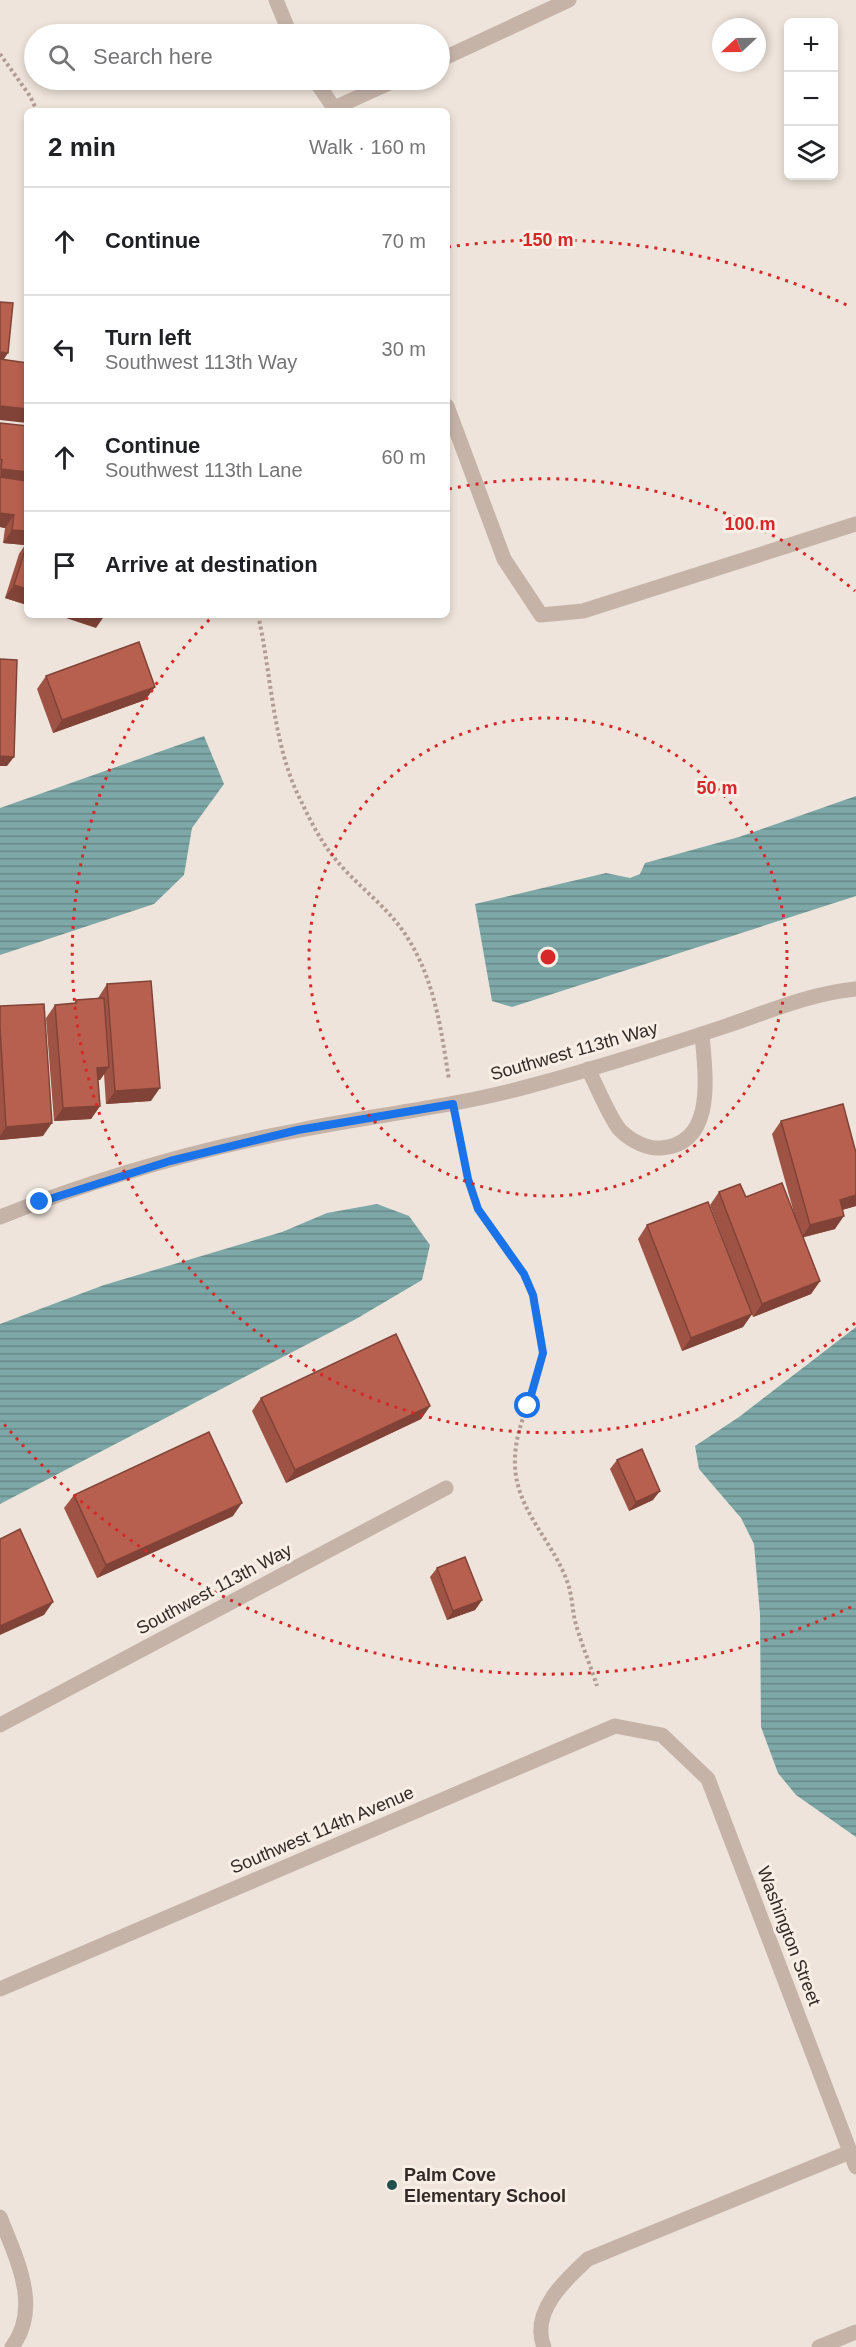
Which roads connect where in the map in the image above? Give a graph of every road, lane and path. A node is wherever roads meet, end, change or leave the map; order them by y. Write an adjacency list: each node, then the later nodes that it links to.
1 (276, 0): 3 (street)
2 (569, 0): 5 (street)
3 (286, 24)
4 (0, 54): 6 (path)
5 (450, 55)
6 (24, 88)
7 (26, 90): 10 (path)
8 (322, 90): 11 (street)
9 (375, 90): 12 (street)
10 (36, 108)
11 (334, 108)
12 (337, 108)
13 (450, 414): 14 (street)
14 (856, 524)
15 (259, 618): 19 (path)
16 (856, 989): 17 (street, Southwest 113th Way)
17 (702, 1034): 18 (street, Southwest 113th Way); 18 (street)
18 (588, 1069): 19 (street, Southwest 113th Way)
19 (453, 1104): 20 (street, Southwest 113th Way); 22 (path)
20 (0, 1217)
21 (446, 1488): 23 (street, Southwest 113th Way)
22 (597, 1686)
23 (0, 1725)
24 (662, 1735): 25 (street, Southwest 114th Avenue); 26 (street, Washington Street)
25 (0, 1989)
26 (850, 2152): 27 (street, Washington Street); 31 (street)
27 (856, 2167)
28 (0, 2217): 30 (street)
29 (856, 2332): 32 (street)
30 (12, 2347)
31 (544, 2347)
32 (819, 2347)

